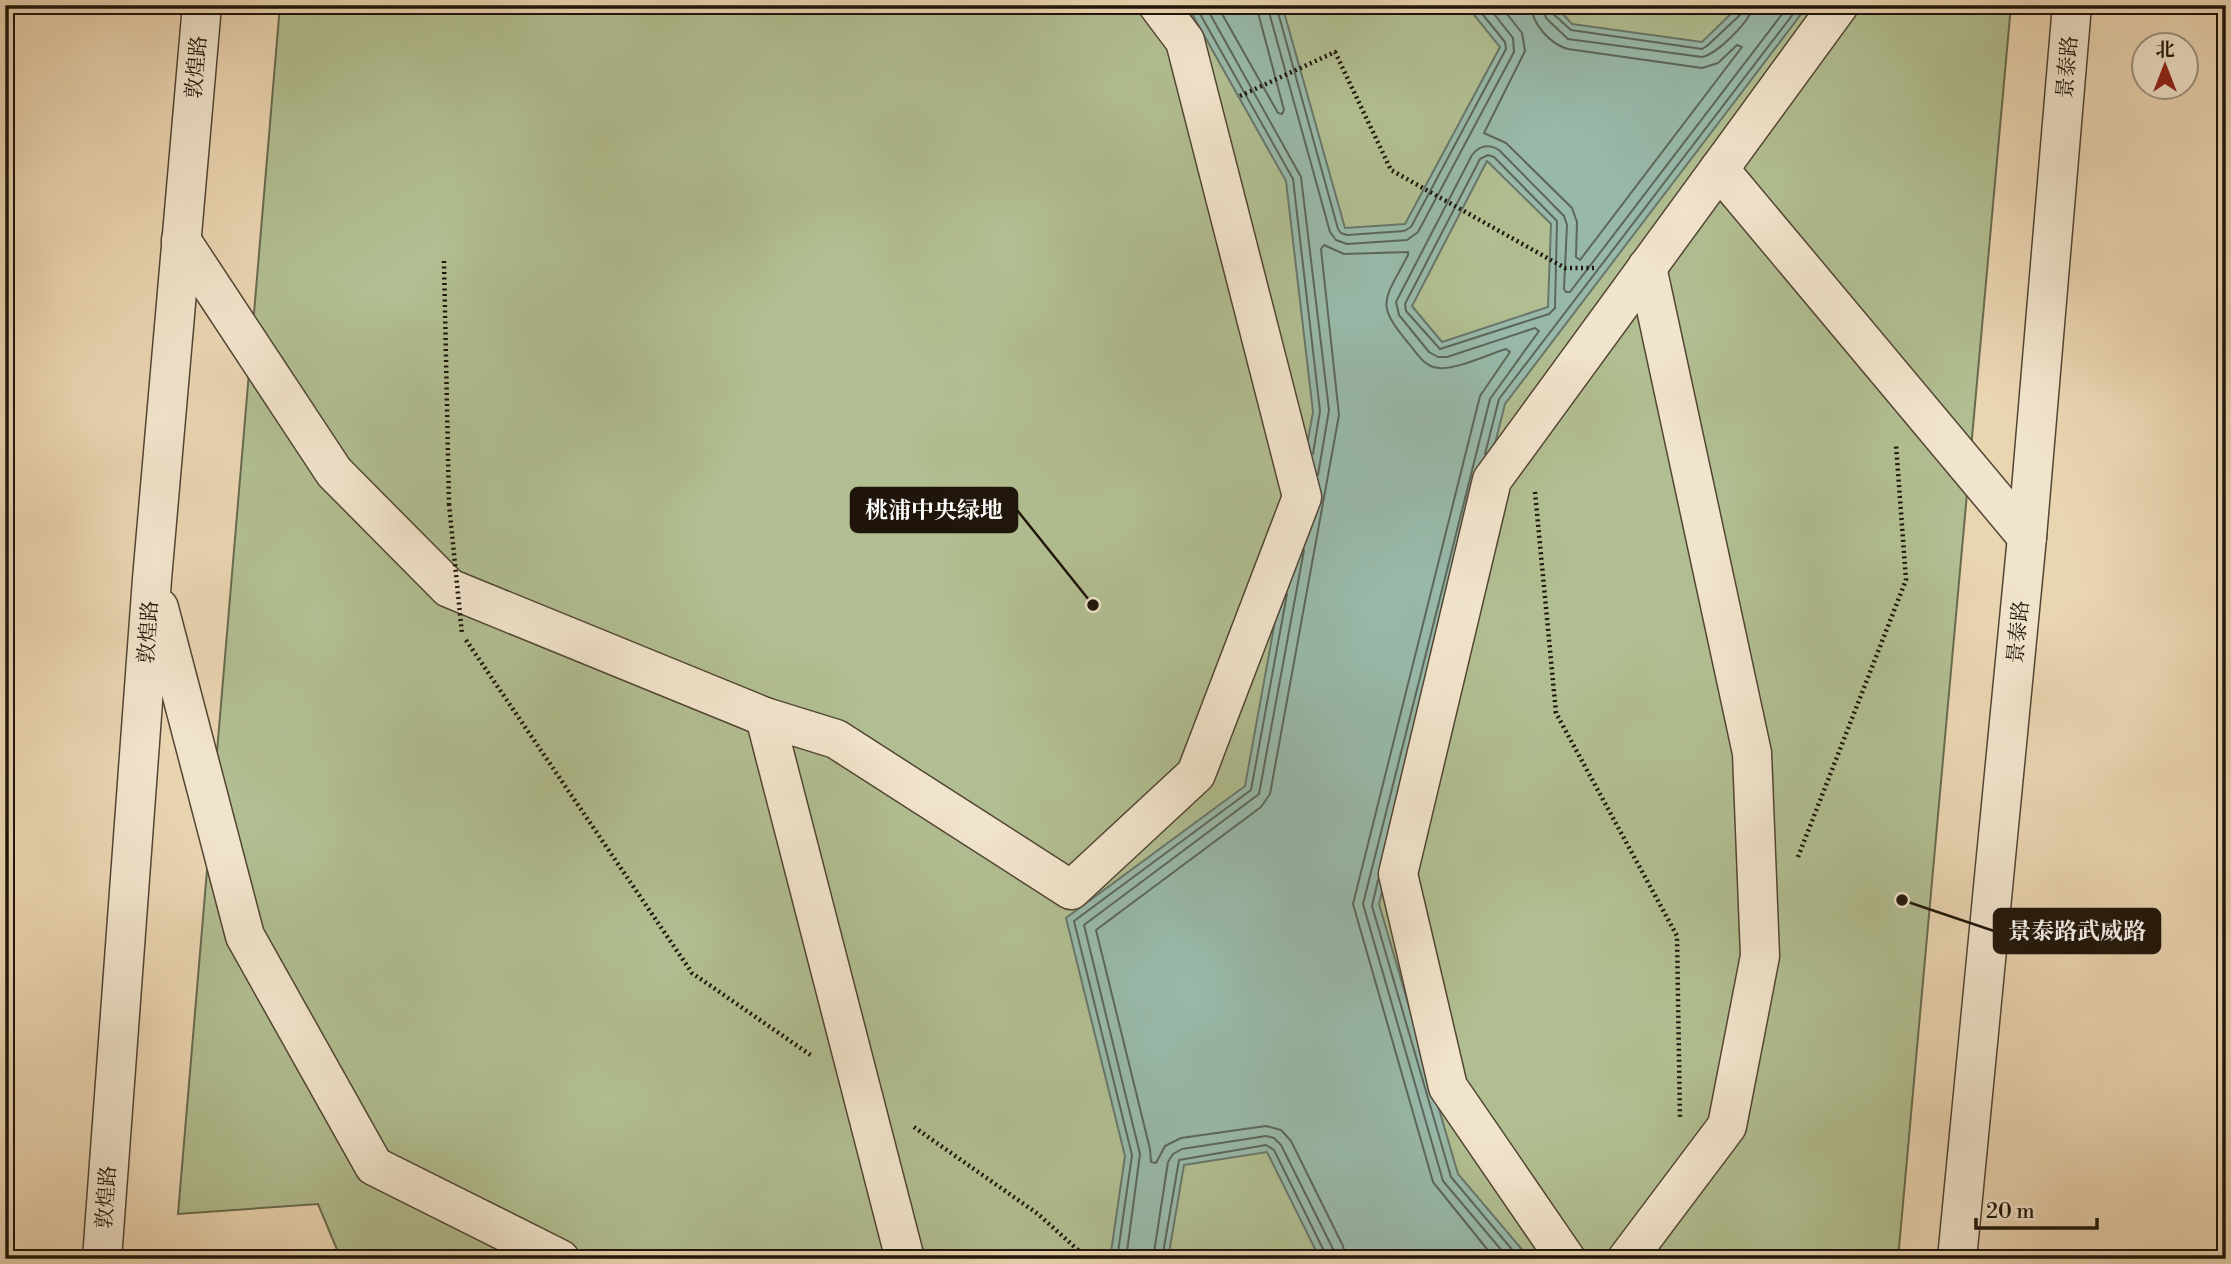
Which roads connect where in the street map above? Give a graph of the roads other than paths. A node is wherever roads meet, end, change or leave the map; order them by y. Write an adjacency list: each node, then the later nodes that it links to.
1 (202, 5): 6 (street, 敦煌路)
2 (1158, 5): 10 (street)
3 (1839, 5): 5 (street)
4 (2072, 5): 8 (street, 景泰路)
5 (1719, 169): 7 (street); 8 (street)
6 (181, 240): 9 (street, 敦煌路); 10 (street)
7 (1647, 267): 14 (street); 15 (street)
8 (2027, 537): 16 (street, 景泰路)
9 (152, 579): 11 (street, 敦煌路); 12 (street)
10 (765, 717): 13 (street)
11 (102, 1259)
12 (560, 1259)
13 (905, 1259)
14 (1566, 1259)
15 (1627, 1259)
16 (1957, 1259)

